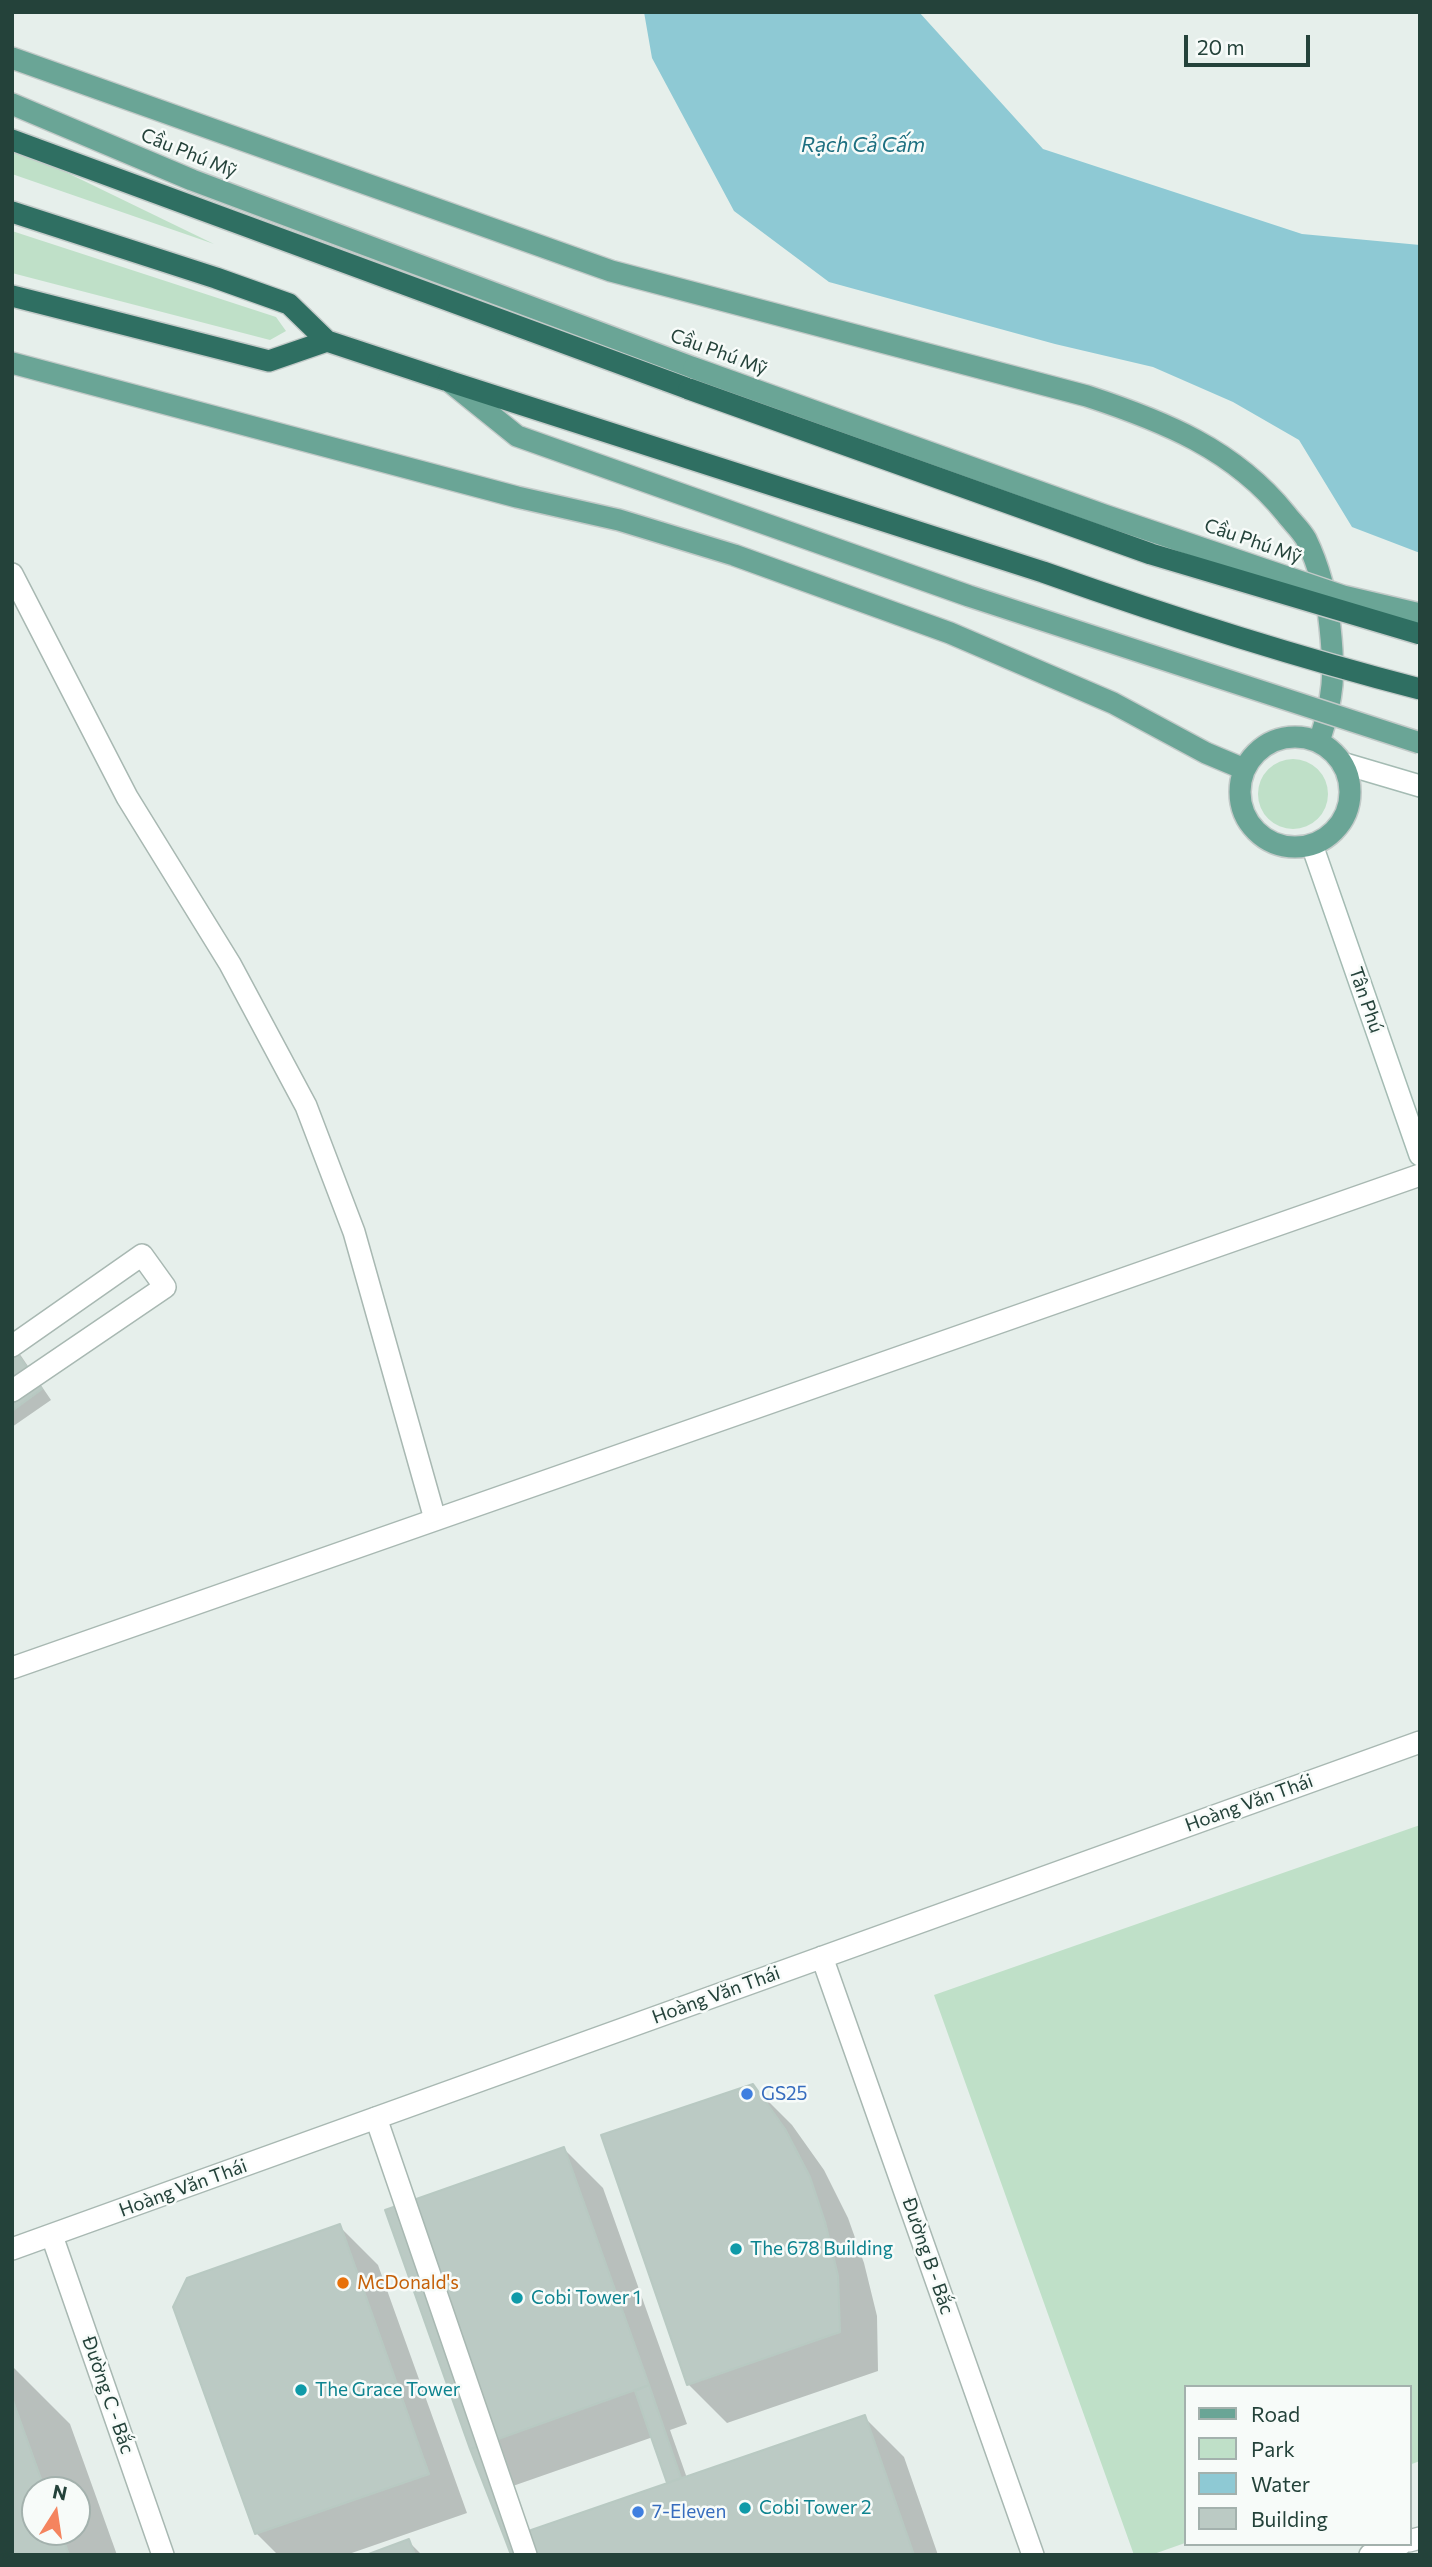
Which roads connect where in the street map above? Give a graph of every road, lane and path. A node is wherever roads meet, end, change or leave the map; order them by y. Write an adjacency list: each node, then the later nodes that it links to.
1 (12, 58): 15 (main road)
2 (12, 104): 12 (main road, Cầu Phú Mỹ, bridge)
3 (12, 140): 13 (highway, Cầu Phú Mỹ, bridge)
4 (12, 212): 8 (highway)
5 (12, 296): 7 (highway)
6 (12, 309): 7 (highway)
7 (63, 310): 8 (highway)
8 (327, 341): 10 (highway)
9 (12, 363): 18 (main road)
10 (448, 381): 14 (highway, bridge); 16 (main road, bridge)
11 (12, 574): 25 (street)
12 (1420, 614)
13 (1420, 634)
14 (1420, 689)
15 (1319, 742): 17 (main road); 18 (main road)
16 (1420, 743)
17 (1342, 763): 19 (street); 20 (main road)
18 (1244, 769): 20 (main road)
19 (1420, 786)
20 (1312, 845): 21 (street, Tân Phú)
21 (1420, 1155)
22 (1420, 1175): 25 (street)
23 (12, 1346): 24 (street)
24 (12, 1391)
25 (435, 1520): 26 (street)
26 (12, 1668)
27 (1420, 1742): 28 (street, Hoàng Văn Thái)
28 (822, 1957): 29 (street, Hoàng Văn Thái); 35 (street, Đường B - Bắc)
29 (376, 2118): 30 (street, Hoàng Văn Thái); 34 (street)
30 (52, 2236): 31 (street, Hoàng Văn Thái); 33 (street, Đường C - Bắc)
31 (12, 2249)
32 (1395, 2546): 36 (street)
33 (163, 2555)
34 (526, 2555)
35 (1033, 2555)
36 (1370, 2555)

